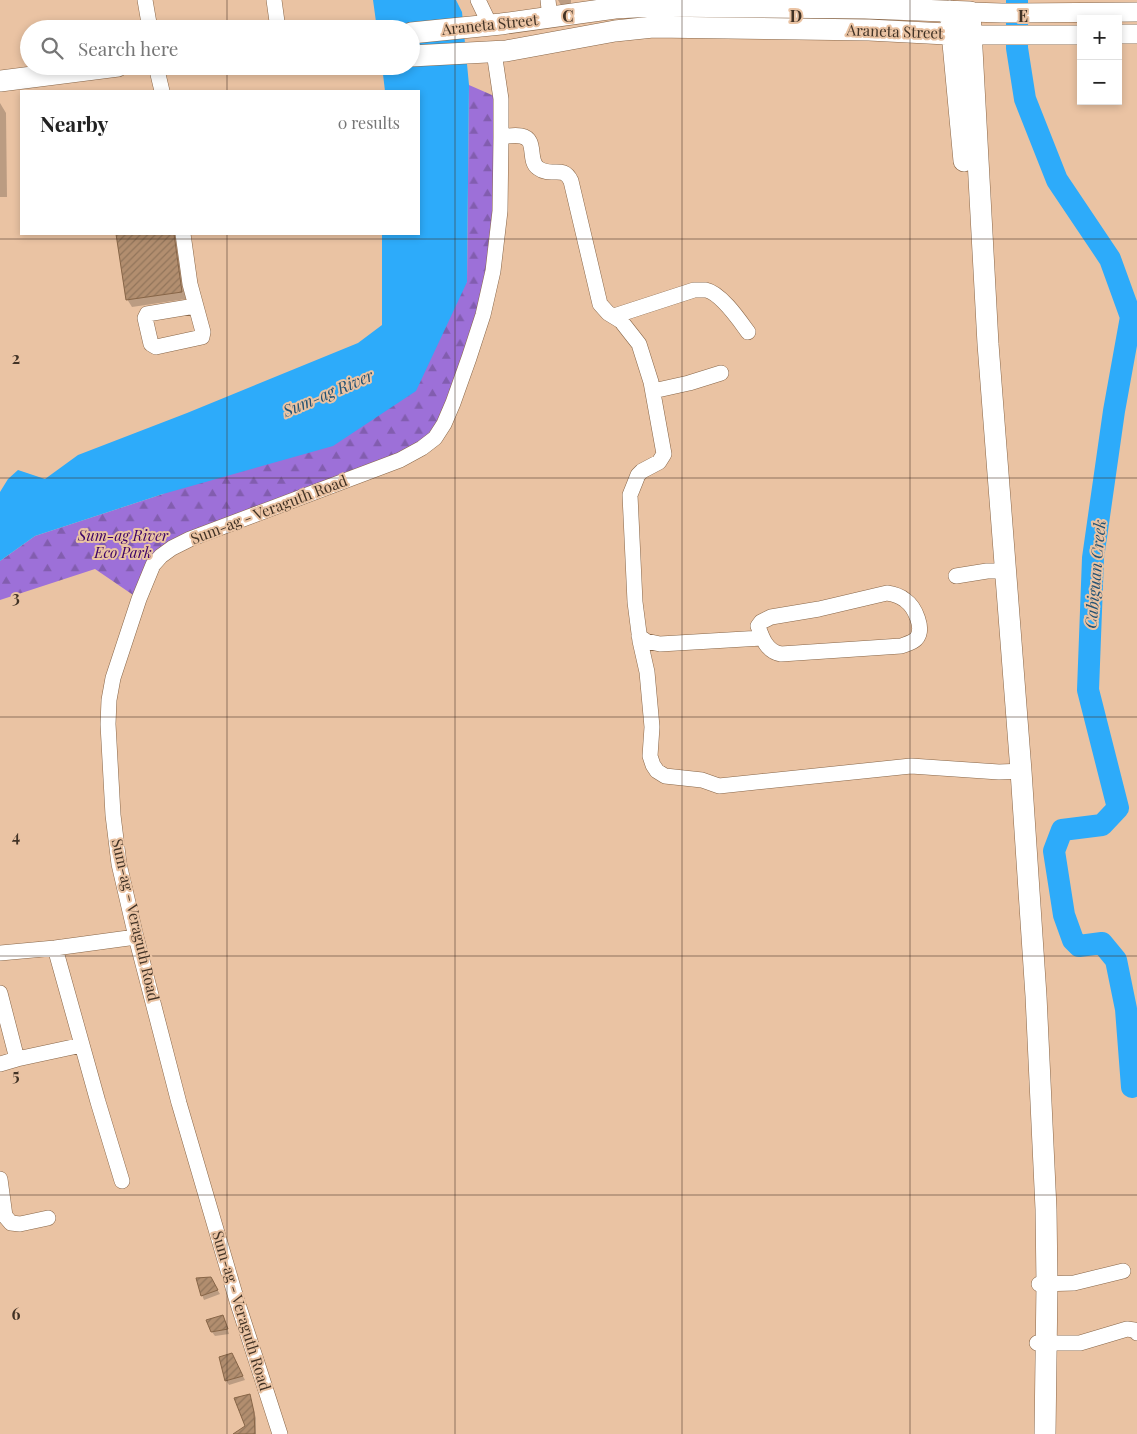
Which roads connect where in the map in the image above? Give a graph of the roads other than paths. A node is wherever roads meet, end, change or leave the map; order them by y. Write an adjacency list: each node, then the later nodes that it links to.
1 (145, 0): 8 (street)
2 (274, 0): 9 (street)
3 (478, 0): 10 (street)
4 (795, 4): 5 (highway, Araneta Street); 6 (highway, Araneta Street); 11 (street)
5 (959, 6): 7 (main road, Araneta Street); 13 (highway)
6 (549, 9): 10 (highway, Araneta Street)
7 (1137, 12)
8 (148, 20)
9 (277, 20)
10 (484, 26): 12 (highway, Araneta Street)
11 (804, 30): 13 (highway, Araneta Street); 17 (highway, Araneta Street)
12 (420, 32)
13 (962, 34): 16 (main road, Araneta Street); 32 (highway)
14 (1122, 34): 15 (main road)
15 (1137, 34)
16 (1077, 35)
17 (488, 52): 18 (highway, Araneta Street); 25 (street, Sum-ag - Veraguth Road)
18 (420, 56)
19 (20, 65): 20 (highway)
20 (0, 66)
21 (47, 75): 23 (highway)
22 (158, 75): 24 (street)
23 (0, 81)
24 (162, 90)
25 (501, 136): 28 (street); 37 (street, Sum-ag - Veraguth Road)
26 (183, 235): 27 (street)
27 (195, 306)
28 (614, 316): 29 (street); 31 (street)
29 (748, 332)
30 (721, 373): 31 (street)
31 (653, 391): 34 (street)
32 (1001, 571): 33 (street); 36 (highway)
33 (956, 576)
34 (639, 636): 35 (street); 36 (street)
35 (762, 638): 35 (street)
36 (1016, 771): 48 (highway)
37 (136, 937): 38 (street); 51 (street, Sum-ag - Veraguth Road)
38 (55, 948): 39 (street); 41 (street)
39 (0, 953)
40 (0, 993): 42 (street)
41 (82, 1045): 42 (street); 45 (street)
42 (17, 1058): 43 (street)
43 (0, 1064)
44 (0, 1179): 46 (street)
45 (122, 1181)
46 (48, 1218)
47 (1123, 1271): 48 (street)
48 (1042, 1284): 50 (highway)
49 (1137, 1333): 50 (street)
50 (1042, 1343): 52 (highway); 53 (highway)
51 (280, 1434)
52 (1036, 1434)
53 (1045, 1434)

